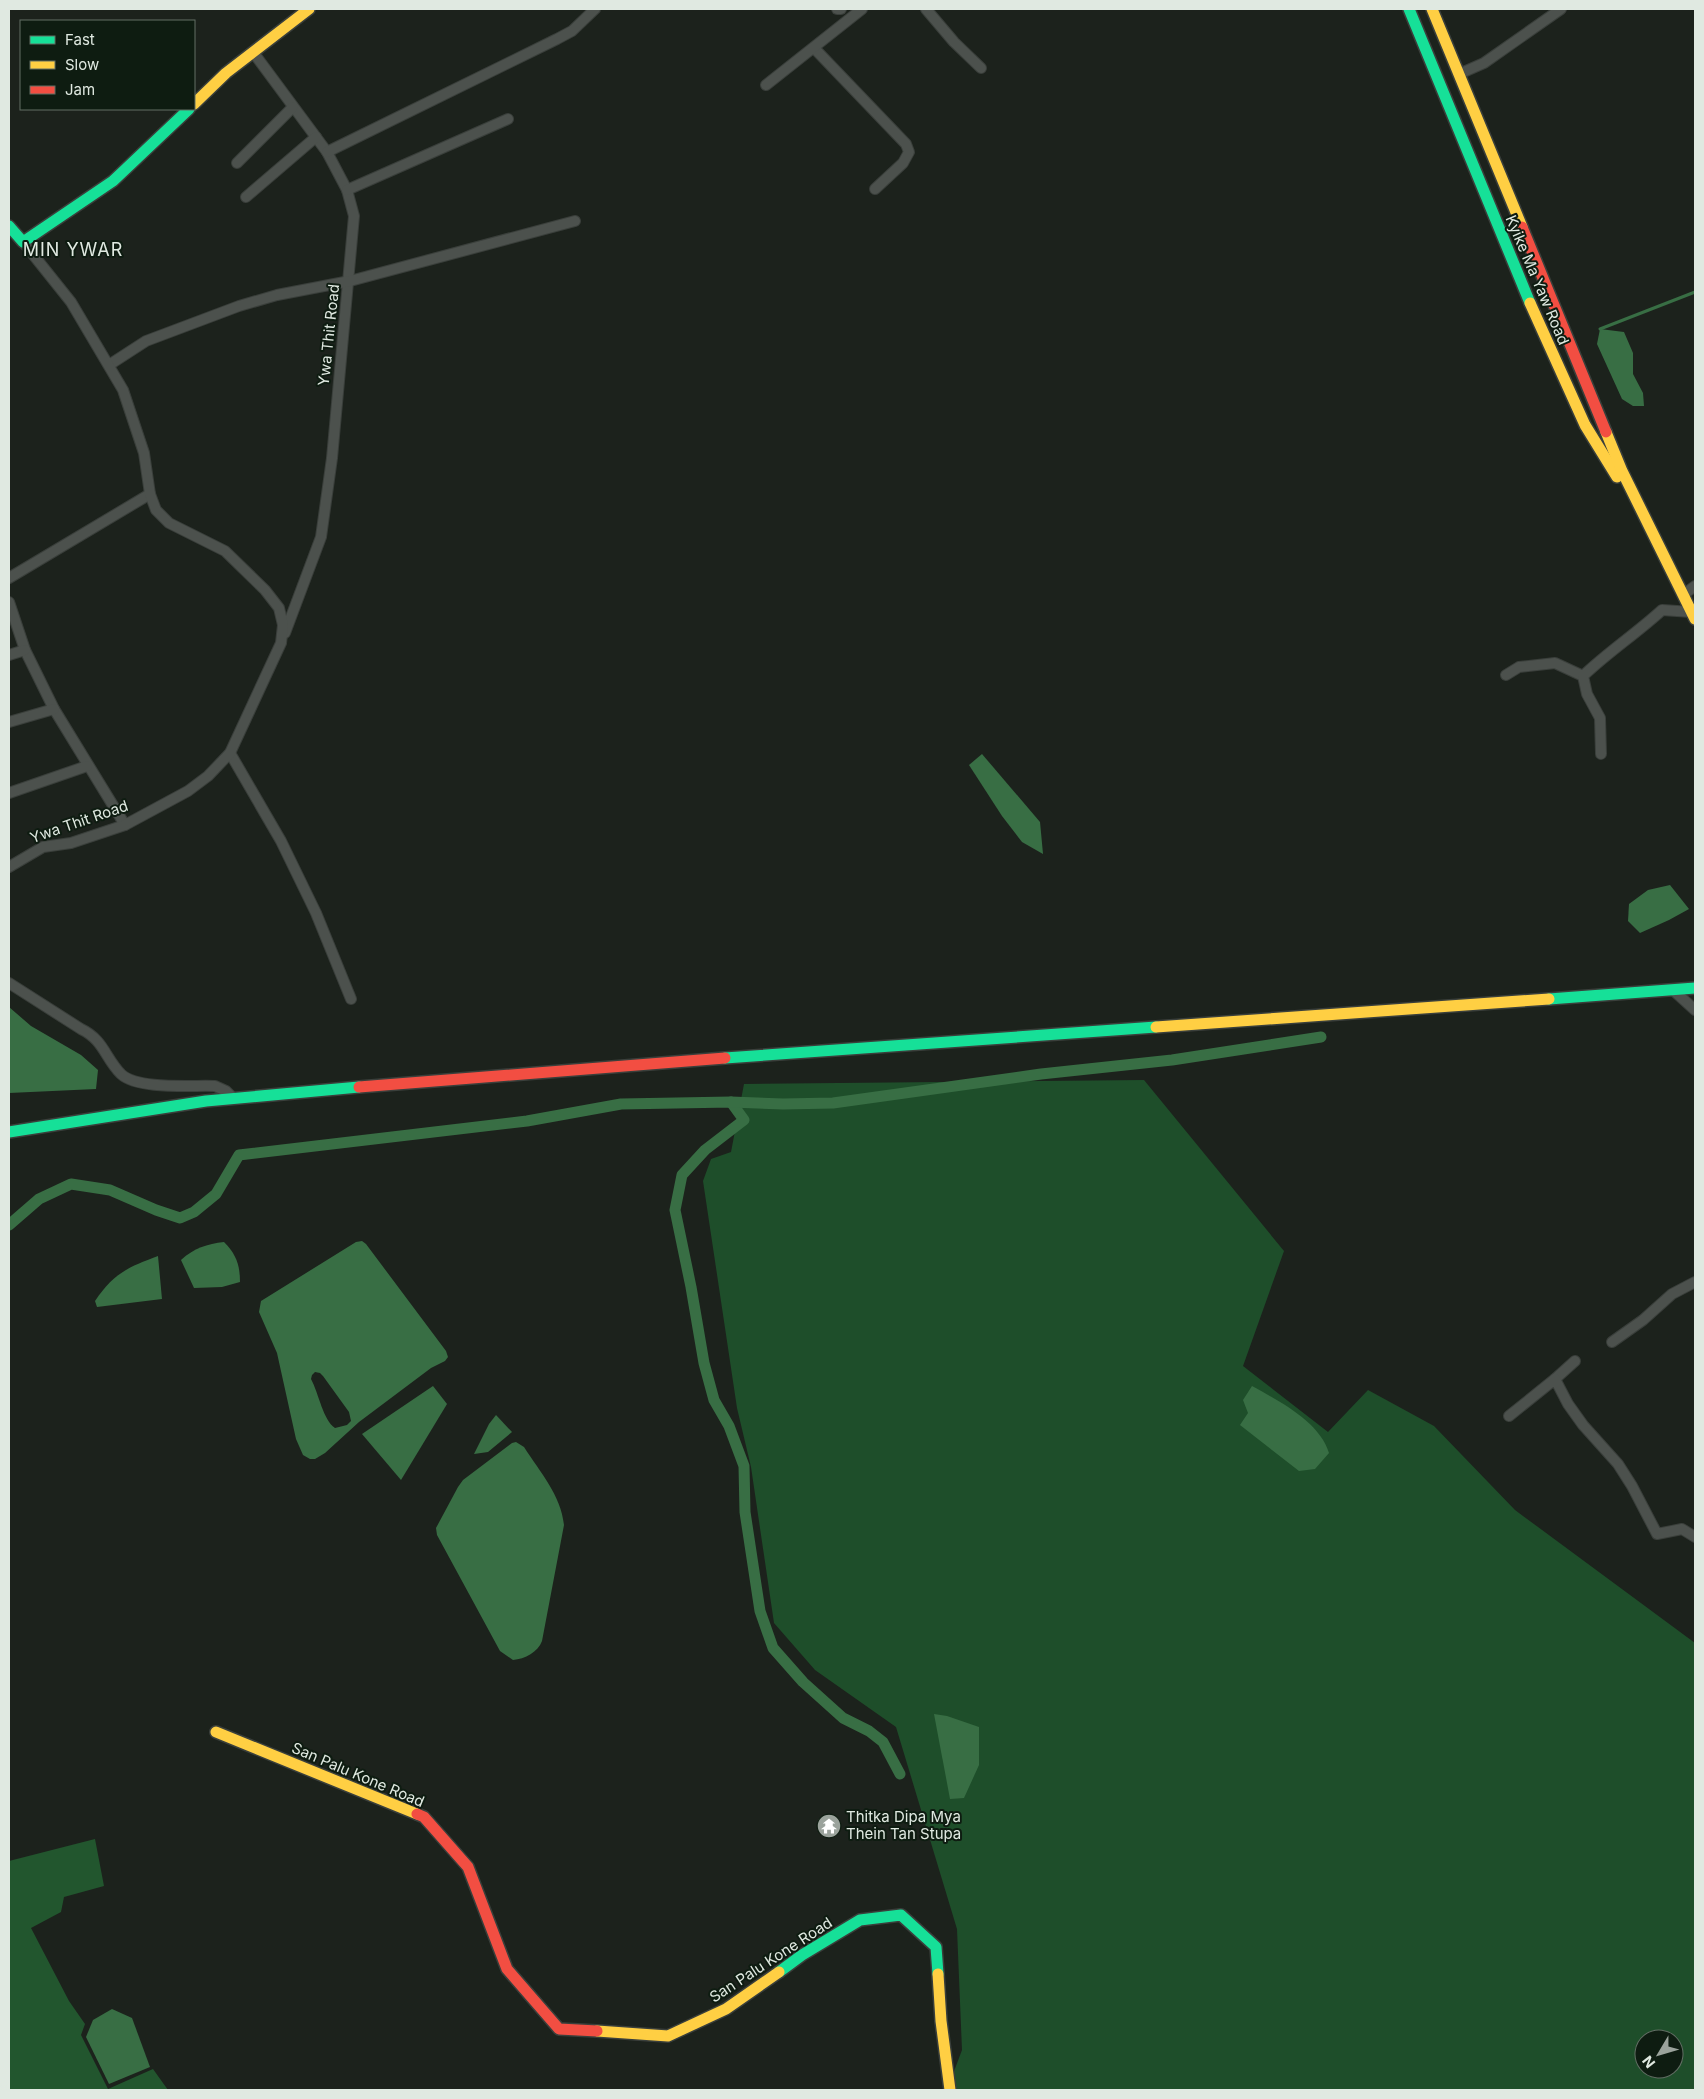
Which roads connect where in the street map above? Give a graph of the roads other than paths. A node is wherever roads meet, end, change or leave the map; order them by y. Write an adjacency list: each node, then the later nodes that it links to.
1 (309, 9): 11 (main road)
2 (595, 9): 20 (street)
3 (837, 9): 4 (street)
4 (841, 9)
5 (862, 9): 10 (street)
6 (926, 9): 12 (street)
7 (1409, 9): 31 (main road, Kyike Ma Yaw Road)
8 (1432, 9): 13 (main road, Kyike Ma Yaw Road)
9 (1561, 9): 13 (street)
10 (814, 48): 14 (street); 22 (street)
11 (253, 52): 15 (main road); 16 (street, Ywa Thit Road)
12 (981, 68)
13 (1459, 74): 31 (main road, Kyike Ma Yaw Road)
14 (766, 85)
15 (195, 103)
16 (293, 107): 19 (street, Ywa Thit Road); 21 (street)
17 (188, 110): 27 (main road)
18 (508, 119): 23 (street)
19 (316, 137): 20 (street, Ywa Thit Road); 24 (street)
20 (327, 152): 23 (street, Ywa Thit Road)
21 (237, 163)
22 (875, 189)
23 (347, 190): 28 (street, Ywa Thit Road)
24 (246, 197)
25 (575, 222): 28 (street)
26 (9, 226): 27 (main road, Ywa Thit Road)
27 (23, 242): 29 (street, Ywa Thit Road)
28 (350, 281): 29 (street); 37 (street, Ywa Thit Road)
29 (109, 365): 30 (street, Ywa Thit Road)
30 (150, 494): 32 (street); 37 (street, Ywa Thit Road)
31 (1662, 552): 34 (main road, Kyike Ma Yaw Road)
32 (9, 578)
33 (1695, 586): 34 (street)
34 (1684, 595): 36 (main road, Kyike Ma Yaw Road)
35 (9, 602): 38 (street)
36 (1694, 615): 41 (street)
37 (281, 643): 44 (street, Ywa Thit Road)
38 (24, 650): 39 (street); 42 (street)
39 (9, 655)
40 (1506, 675): 41 (street)
41 (1583, 676): 45 (street)
42 (54, 709): 43 (street); 46 (street)
43 (9, 722)
44 (230, 754): 48 (street, Ywa Thit Road); 53 (street)
45 (1601, 754)
46 (87, 766): 47 (street); 48 (street)
47 (9, 793)
48 (125, 826): 49 (street, Ywa Thit Road)
49 (9, 867)
50 (9, 983): 55 (street)
51 (1695, 988): 52 (main road)
52 (1673, 990): 54 (street); 55 (main road)
53 (351, 999)
54 (1695, 1010)
55 (234, 1098): 56 (main road)
56 (9, 1132)
57 (1695, 1282): 58 (street)
58 (1612, 1342)
59 (1575, 1361): 60 (street)
60 (1555, 1379): 61 (street); 62 (street)
61 (1509, 1416)
62 (1695, 1537)
63 (216, 1732): 64 (main road, San Palu Kone Road)
64 (950, 2090)

